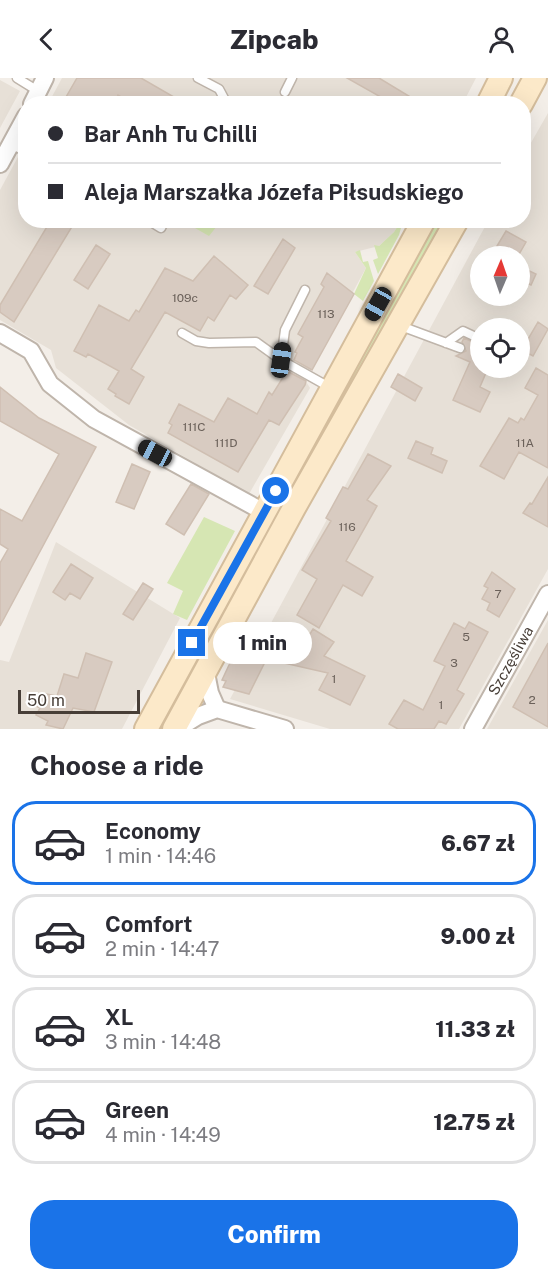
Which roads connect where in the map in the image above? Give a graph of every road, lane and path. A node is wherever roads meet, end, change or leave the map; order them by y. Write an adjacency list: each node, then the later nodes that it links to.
1 (17, 78): 6 (lane)
2 (198, 78): 8 (lane)
3 (292, 78): 7 (lane)
4 (501, 78): 9 (main road)
5 (536, 78): 10 (main road)
6 (38, 91)
7 (285, 92)
8 (223, 96)
9 (492, 96)
10 (526, 96)
11 (18, 148): 12 (street)
12 (0, 164)
13 (420, 228): 23 (main road)
14 (453, 228): 16 (main road)
15 (304, 290): 22 (lane)
16 (398, 325): 20 (lane); 26 (main road)
17 (0, 333): 24 (street)
18 (182, 333): 22 (lane)
19 (470, 335): 20 (lane)
20 (446, 343): 21 (lane)
21 (460, 348)
22 (281, 360): 23 (lane)
23 (332, 388): 24 (main road)
24 (264, 512): 28 (main road)
25 (548, 594): 31 (street, Szczęśliwa)
26 (206, 668): 27 (street); 29 (main road)
27 (218, 709): 29 (street); 30 (street)
28 (146, 729)
29 (175, 729)
30 (285, 729)
31 (473, 729)

